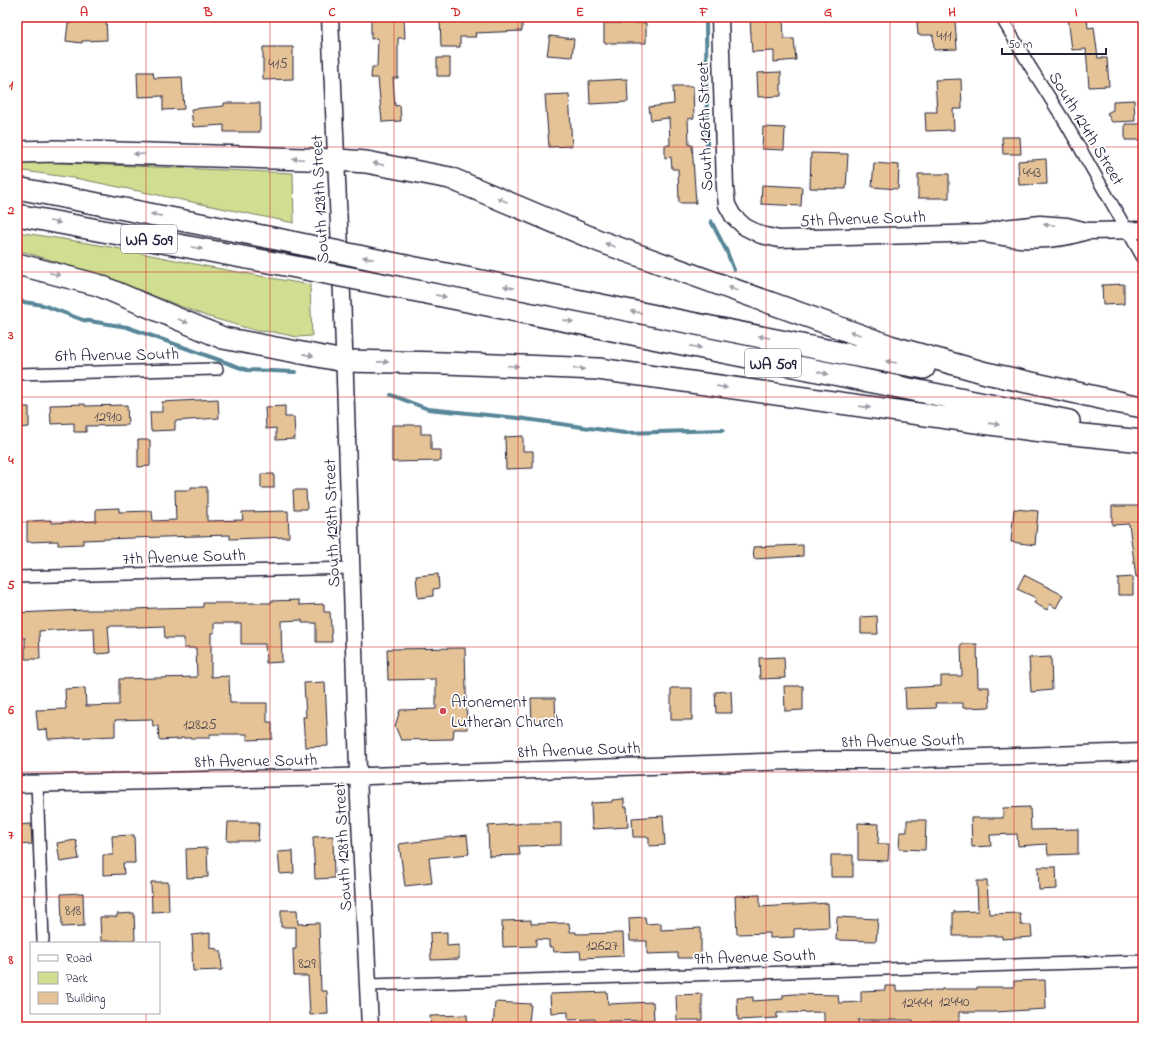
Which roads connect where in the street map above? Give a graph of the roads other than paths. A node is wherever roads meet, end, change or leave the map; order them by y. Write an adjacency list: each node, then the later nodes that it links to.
1 (330, 17): 5 (street, South 128th Street)
2 (720, 17): 8 (street, South 126th Street)
3 (1001, 17): 9 (street, South 124th Street)
4 (17, 152): 5 (highway, one-way to 4)
5 (337, 160): 12 (street, South 128th Street); 15 (highway, one-way to 5)
6 (17, 188): 15 (highway, WA 509, one-way to 6, bridge)
7 (17, 215): 17 (highway, WA 509, one-way to 17, bridge)
8 (745, 227): 9 (street, 5th Avenue South)
9 (1135, 231): 10 (street, South 124th Street)
10 (1143, 258)
11 (17, 264): 12 (highway, one-way to 12)
12 (344, 361): 18 (highway, one-way to 18); 19 (street, South 128th Street)
13 (217, 369): 14 (street, 6th Avenue South)
14 (17, 374)
15 (1123, 403): 16 (highway, WA 509)
16 (1143, 407)
17 (1143, 436)
18 (1143, 441)
19 (351, 568): 20 (street, 7th Avenue South); 22 (street, South 128th Street)
20 (17, 577)
21 (1143, 752): 22 (street, 8th Avenue South)
22 (358, 776): 23 (street, 8th Avenue South); 27 (street, South 128th Street)
23 (37, 783): 24 (street, 8th Avenue South); 25 (street)
24 (17, 784)
25 (43, 940)
26 (1143, 961): 27 (street, 9th Avenue South)
27 (368, 985): 28 (street, South 128th Street)
28 (370, 1027)

